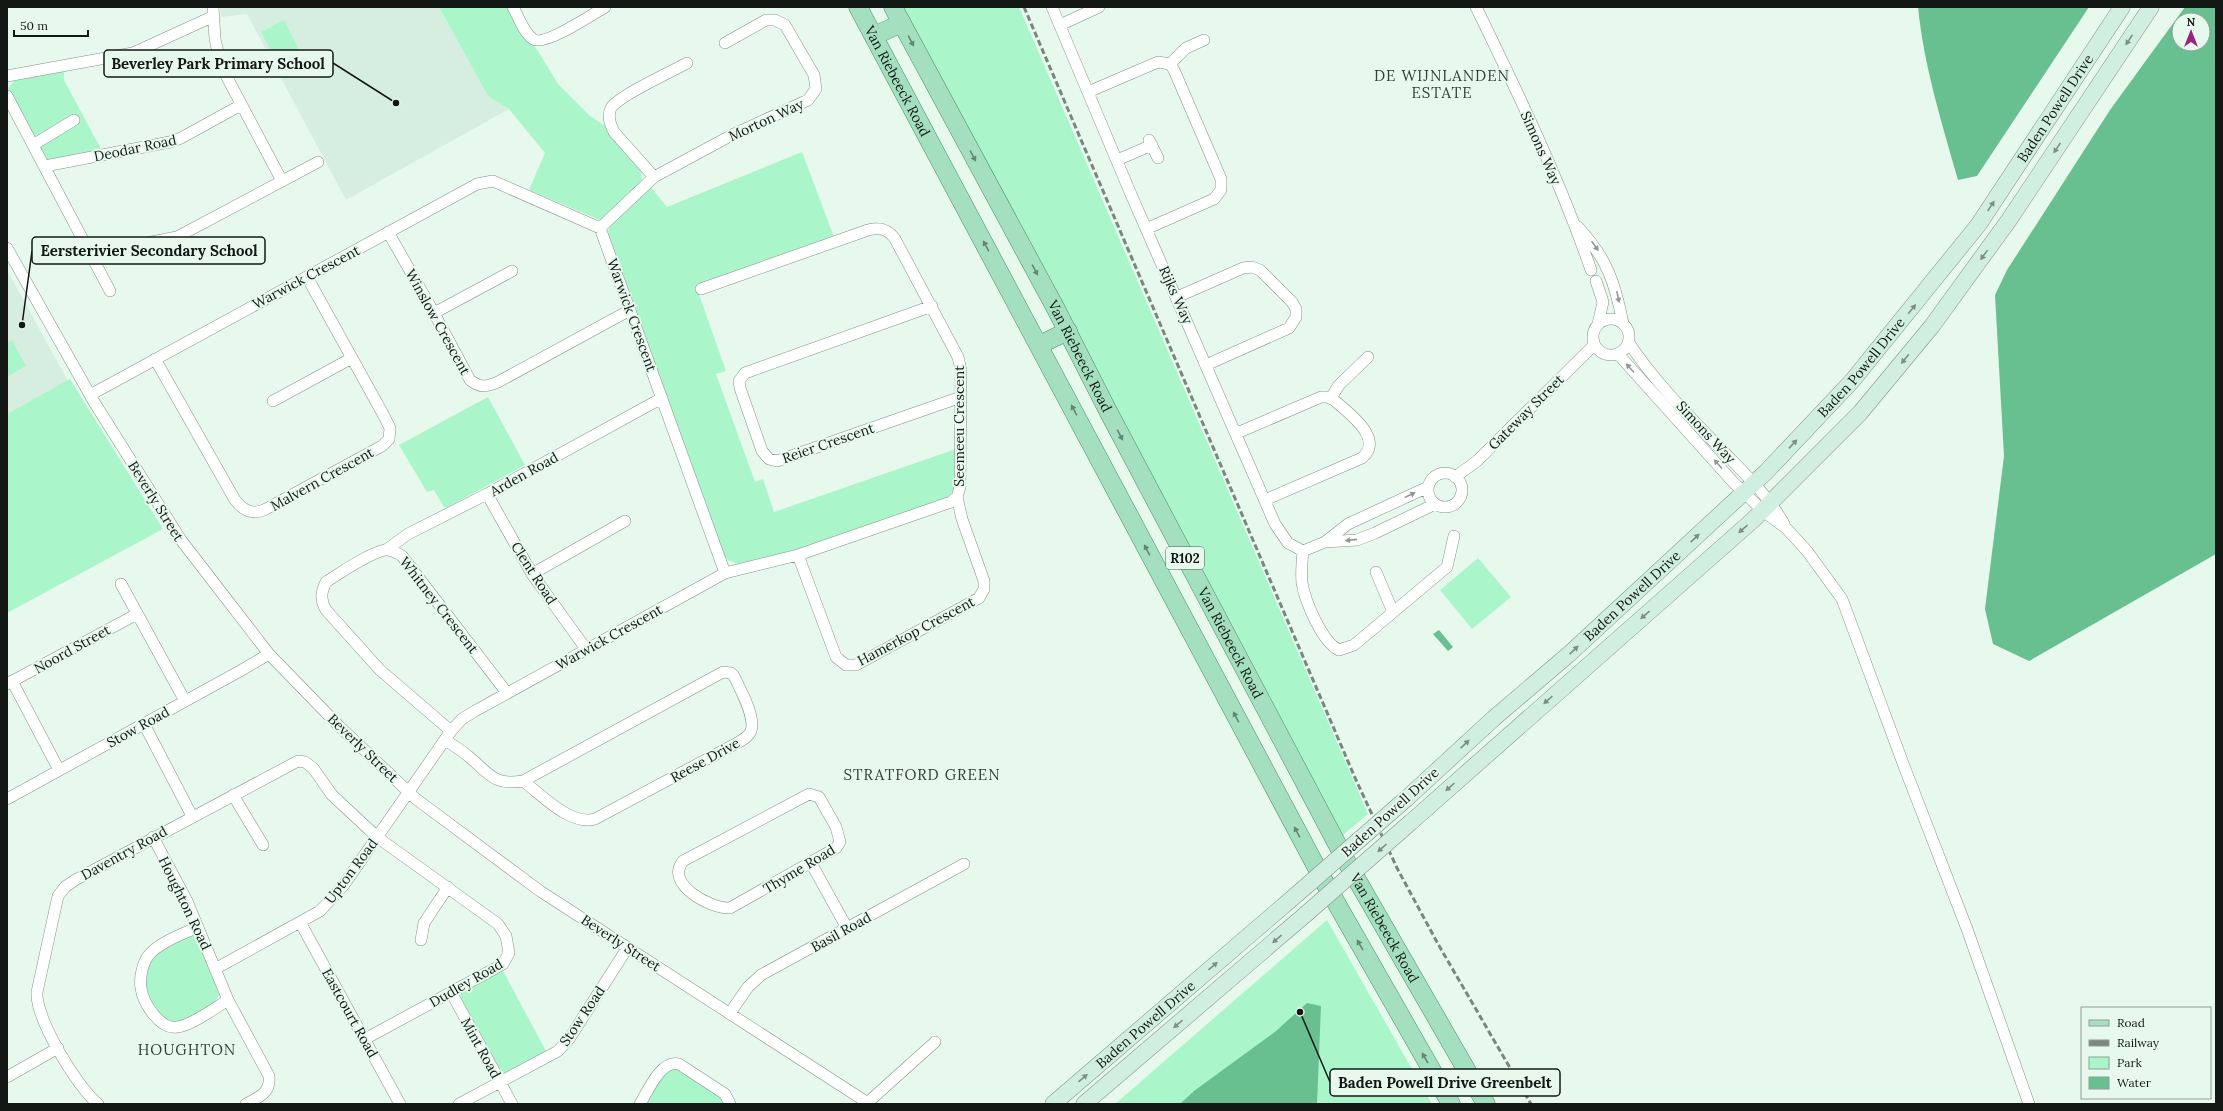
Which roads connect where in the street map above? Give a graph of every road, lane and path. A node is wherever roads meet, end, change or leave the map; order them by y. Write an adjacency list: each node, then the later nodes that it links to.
1 (513, 7): 2 (street)
2 (605, 7)
3 (858, 7): 13 (main road, Van Riebeeck Road / R102)
4 (893, 7): 11 (main road, Van Riebeeck Road / R102)
5 (1052, 7): 12 (street, Rijks Way)
6 (1099, 7): 12 (street)
7 (1476, 7): 30 (street, Simons Way)
8 (2122, 7): 65 (main road, Baden Powell Drive, one-way to 8)
9 (2150, 7): 70 (main road, Baden Powell Drive, one-way to 70)
10 (214, 11): 18 (street); 21 (street)
11 (902, 23): 13 (main road); 48 (main road, Van Riebeeck Road / R102, one-way to 48)
12 (1060, 24): 19 (street, Rijks Way)
13 (874, 36): 50 (main road, Van Riebeeck Road / R102, one-way to 13)
14 (1204, 40): 17 (street)
15 (725, 43): 28 (street, Morton Way)
16 (687, 63): 28 (street)
17 (1170, 64): 19 (street); 32 (street)
18 (7, 76)
19 (1088, 92): 25 (street, Rijks Way)
20 (7, 96): 23 (street)
21 (241, 105): 27 (street, Deodar Road); 29 (street)
22 (74, 120): 23 (street)
23 (33, 145): 27 (street)
24 (1158, 158): 25 (street)
25 (1117, 160): 32 (street, Rijks Way)
26 (318, 162): 29 (street)
27 (45, 166): 35 (street)
28 (654, 178): 31 (street, Morton Way)
29 (282, 181): 35 (street)
30 (1575, 224): 36 (street, Simons Way); 46 (street, Simons Way, one-way to 46)
31 (600, 228): 33 (street, Warwick Crescent); 44 (street, Warwick Crescent)
32 (1146, 229): 42 (street, Rijks Way)
33 (388, 232): 38 (street, Warwick Crescent); 45 (street, Winslow Crescent)
34 (7, 248): 57 (street, Beverly Street)
35 (91, 254): 41 (street)
36 (1591, 270)
37 (512, 271): 45 (street)
38 (307, 276): 54 (street, Malvern Crescent); 55 (street, Warwick Crescent)
39 (1596, 281): 47 (street)
40 (701, 289): 43 (street, Seemeeu Crescent)
41 (110, 291)
42 (1177, 297): 56 (street, Rijks Way); 56 (street)
43 (932, 306): 58 (street, Seemeeu Crescent); 58 (street, Reier Crescent)
44 (630, 310): 45 (street, Winslow Crescent); 59 (street, Warwick Crescent)
45 (434, 313)
46 (1623, 323): 47 (street); 49 (street)
47 (1598, 324): 51 (street)
48 (1068, 331): 50 (main road); 129 (main road, Van Riebeeck Road / R102, one-way to 129)
49 (1629, 343): 52 (street); 65 (street, Simons Way)
50 (1039, 345): 128 (main road, Van Riebeeck Road / R102, one-way to 50)
51 (1594, 345): 52 (street); 63 (street, Gateway Street)
52 (1618, 354): 65 (street, Simons Way, one-way to 52)
53 (1368, 357): 60 (street)
54 (352, 358): 55 (street, Malvern Crescent); 61 (street)
55 (155, 359): 57 (street, Warwick Crescent)
56 (1206, 365): 62 (street, Rijks Way)
57 (90, 395): 86 (street, Beverly Street)
58 (960, 397): 67 (street, Seemeeu Crescent)
59 (662, 398): 66 (street, Arden Road); 80 (street, Warwick Crescent)
60 (1331, 398): 62 (street); 68 (street)
61 (273, 401)
62 (1237, 433): 68 (street, Rijks Way)
63 (1455, 477): 64 (street); 69 (street)
64 (1428, 487): 69 (street); 71 (street, one-way to 64)
65 (1749, 488): 70 (street); 126 (main road, Baden Powell Drive, one-way to 65, bridge)
66 (487, 494): 76 (street, Arden Road); 81 (street, Clent Road)
67 (957, 497): 78 (street, Seemeeu Crescent); 78 (street, Hamerkop Crescent)
68 (1265, 500): 77 (street, Rijks Way)
69 (1435, 504): 73 (street)
70 (1768, 506): 127 (main road, Baden Powell Drive, one-way to 127, bridge); 130 (street)
71 (1385, 507): 73 (street); 75 (street)
72 (625, 521): 81 (street)
73 (1393, 525): 75 (street, one-way to 75)
74 (1454, 536): 83 (street)
75 (1325, 542): 77 (street)
76 (386, 550): 88 (street, Whitney Crescent); 91 (street, Whitney Crescent)
77 (1302, 551): 83 (street)
78 (798, 555): 80 (street, Seemeeu Crescent)
79 (1376, 572): 83 (street)
80 (725, 573): 85 (street, Warwick Crescent)
81 (532, 574): 85 (street, Clent Road)
82 (121, 584): 84 (street)
83 (1393, 612)
84 (137, 614): 87 (street, Noord Street); 89 (street)
85 (586, 649): 88 (street, Warwick Crescent)
86 (269, 654): 89 (street, Stow Road); 94 (street, Beverly Street)
87 (10, 683): 92 (street)
88 (507, 693): 91 (street, Warwick Crescent)
89 (185, 701): 90 (street, Stow Road)
90 (144, 724): 92 (street, Stow Road); 97 (street)
91 (448, 736): 93 (street, Reese Drive); 94 (street, Warwick Crescent)
92 (59, 770): 96 (street, Stow Road)
93 (523, 781): 93 (street, Reese Drive)
94 (409, 792): 99 (street, Upton Road); 108 (street, Beverly Street)
95 (233, 795): 97 (street, Daventry Road); 99 (street, Daventry Road); 100 (street)
96 (7, 799)
97 (192, 816): 98 (street, Daventry Road)
98 (153, 837): 105 (street, Houghton Road); 115 (street, Daventry Road)
99 (377, 837): 103 (street, Dudley Road); 104 (street, Upton Road)
100 (263, 845)
101 (811, 863): 101 (street, Thyme Road); 106 (street)
102 (964, 864): 106 (street, Basil Road)
103 (448, 887): 107 (street); 110 (street, Dudley Road)
104 (300, 922): 109 (street, Upton Road); 113 (street, Eastcourt Road)
105 (198, 927): 109 (street, Houghton Road); 111 (street)
106 (846, 928): 112 (street, Basil Road)
107 (421, 940)
108 (628, 947): 112 (street, Beverly Street); 117 (street, Stow Road)
109 (215, 969): 111 (street)
110 (451, 992): 113 (street, Dudley Road); 117 (street, Mint Road)
111 (228, 1000): 120 (street)
112 (730, 1013): 118 (street, Beverly Street)
113 (365, 1039): 121 (street, Eastcourt Road)
114 (935, 1042): 118 (street)
115 (58, 1048): 116 (street); 119 (street, Daventry Road)
116 (7, 1077)
117 (500, 1082): 122 (street, Stow Road); 123 (street, Mint Road)
118 (867, 1103)
119 (98, 1104)
120 (246, 1104)
121 (400, 1104)
122 (459, 1104)
123 (512, 1104)
124 (640, 1104): 125 (street)
125 (730, 1104)
126 (1053, 1104)
127 (1084, 1104)
128 (1451, 1104)
129 (1486, 1104)
130 (2029, 1104)

